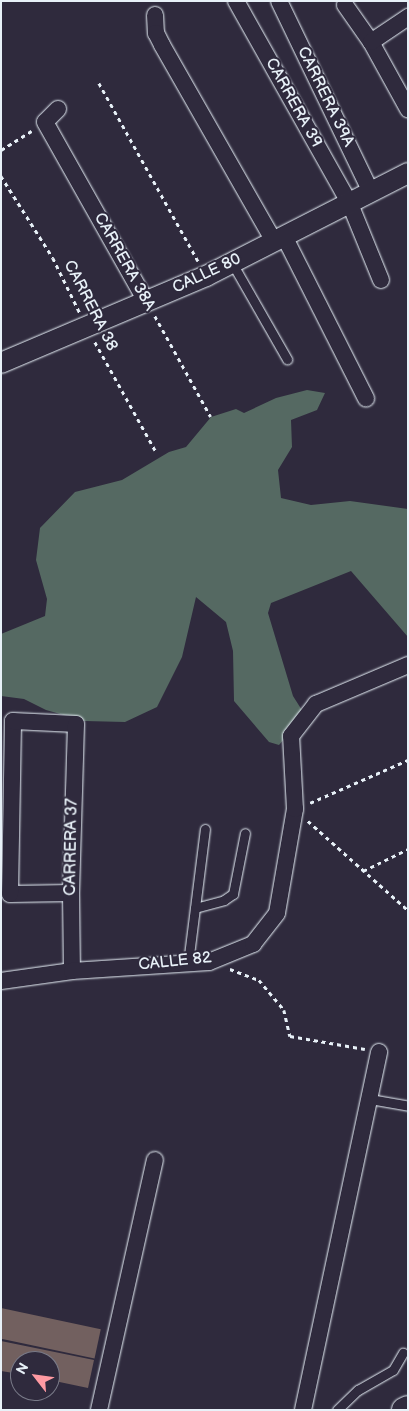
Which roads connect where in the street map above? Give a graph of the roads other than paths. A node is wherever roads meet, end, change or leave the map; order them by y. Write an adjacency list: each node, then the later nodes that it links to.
1 (236, 1): 11 (street, CARRERA 39)
2 (279, 1): 10 (street, CARRERA 39A)
3 (345, 5): 6 (street)
4 (155, 15): 12 (street)
5 (408, 17): 6 (street)
6 (371, 42): 8 (street)
7 (58, 109): 15 (street, CARRERA 38A)
8 (408, 109)
9 (408, 173): 10 (street, CALLE 80)
10 (371, 192): 11 (street, CALLE 80)
11 (350, 204): 12 (street, CALLE 80); 14 (street, CARRERA 39)
12 (279, 238): 13 (street, CALLE 80); 18 (street)
13 (232, 263): 15 (street, CALLE 80); 16 (lane)
14 (381, 280)
15 (146, 302): 17 (street, CALLE 80)
16 (287, 359)
17 (1, 363)
18 (366, 398)
19 (408, 665): 24 (street, CALLE 82)
20 (205, 829): 23 (lane)
21 (245, 832): 23 (lane)
22 (70, 892): 22 (street, CARRERA 37); 25 (street, CARRERA 37)
23 (195, 908): 24 (lane)
24 (188, 963): 25 (street, CALLE 82)
25 (72, 971): 26 (street, CALLE 82)
26 (1, 982)
27 (379, 1052): 28 (street)
28 (370, 1099): 29 (lane); 34 (street)
29 (408, 1106)
30 (155, 1160): 33 (street)
31 (403, 1353): 35 (lane)
32 (408, 1408): 36 (main road)
33 (99, 1410)
34 (303, 1410)
35 (337, 1410)
36 (404, 1410)

